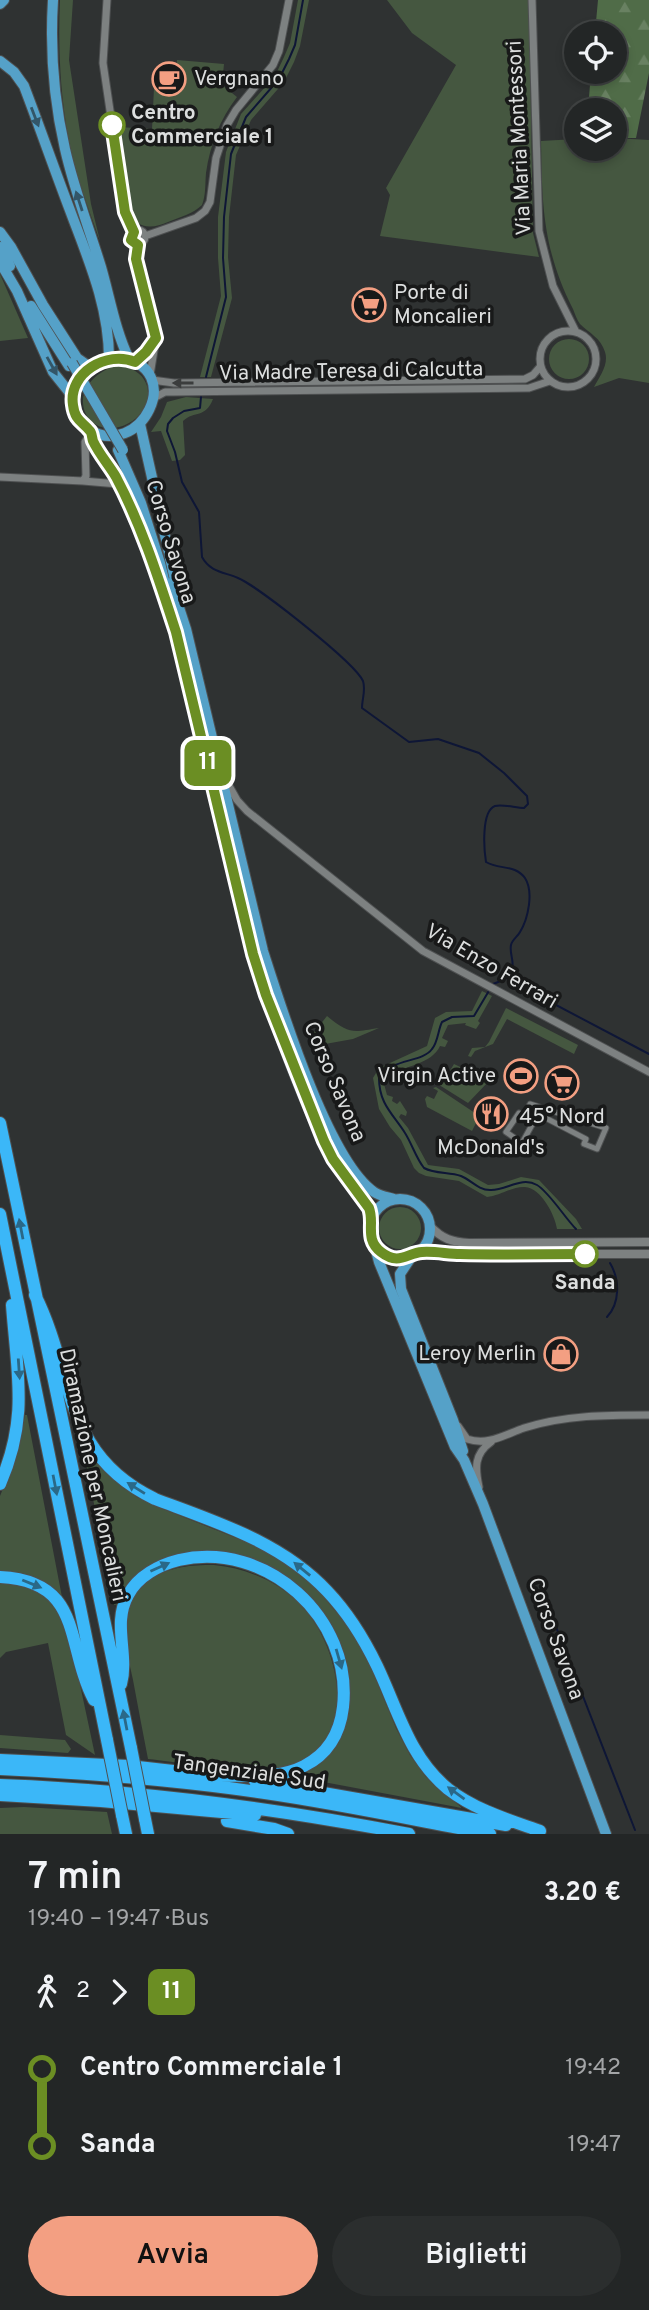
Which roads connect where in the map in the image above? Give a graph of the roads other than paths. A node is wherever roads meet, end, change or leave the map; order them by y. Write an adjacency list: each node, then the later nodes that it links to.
1 (4, 0): 6 (main road)
2 (53, 0): 20 (main road, one-way to 2)
3 (107, 0): 9 (street)
4 (289, 0): 10 (street)
5 (532, 0): 15 (street, Via Maria Montessori)
6 (0, 4)
7 (0, 61): 19 (main road, one-way to 19)
8 (0, 232): 22 (main road)
9 (134, 232): 10 (street); 12 (street)
10 (145, 236): 12 (street)
11 (0, 239): 21 (main road, Corso Savona)
12 (138, 245): 18 (street)
13 (0, 247): 21 (main road, Corso Savona)
14 (0, 262): 26 (main road, one-way to 26)
15 (566, 312): 16 (street); 17 (street, Via Maria Montessori)
16 (559, 332): 17 (street); 23 (street)
17 (576, 332): 25 (street)
18 (156, 338): 20 (street); 24 (street)
19 (109, 359): 20 (main road); 22 (main road)
20 (132, 360): 24 (main road)
21 (71, 364): 33 (main road, Corso Savona, bridge)
22 (93, 366): 26 (main road)
23 (540, 367): 24 (street, Via Madre Teresa di Calcutta, one-way to 24); 25 (street)
24 (151, 378): 27 (main road)
25 (550, 381): 27 (street, Via Madre Teresa di Calcutta)
26 (73, 397): 29 (main road)
27 (154, 398): 28 (main road)
28 (140, 424): 29 (main road); 33 (main road)
29 (91, 431): 31 (street); 32 (main road)
30 (0, 477): 31 (street)
31 (83, 481): 32 (street)
32 (118, 484): 33 (main road)
33 (181, 631): 34 (main road, Corso Savona); 41 (main road, Corso Savona)
34 (222, 774): 36 (street, Via Enzo Ferrari); 39 (main road, Corso Savona)
35 (649, 1061): 36 (street)
36 (647, 1070)
37 (0, 1123): 48 (highway, Diramazione per Moncalieri, one-way to 37)
38 (506, 1132): 38 (street)
39 (394, 1199): 41 (main road); 42 (main road, Corso Savona)
40 (0, 1214): 47 (highway, Diramazione per Moncalieri)
41 (372, 1216): 44 (main road, Corso Savona)
42 (430, 1226): 43 (street); 45 (main road, Corso Savona)
43 (649, 1242)
44 (376, 1247): 45 (main road); 52 (main road, Corso Savona)
45 (415, 1254): 46 (street); 50 (main road, Corso Savona)
46 (649, 1254)
47 (13, 1277): 53 (highway, one-way to 53); 57 (highway, Diramazione per Moncalieri, one-way to 57)
48 (34, 1295): 56 (highway, Diramazione per Moncalieri); 69 (highway, one-way to 48)
49 (649, 1415): 51 (street)
50 (453, 1420): 51 (street); 52 (main road, Corso Savona)
51 (491, 1441): 54 (street)
52 (464, 1460): 54 (main road, Corso Savona)
53 (0, 1484)
54 (483, 1504): 75 (main road, Corso Savona)
55 (0, 1577): 57 (highway, one-way to 57)
56 (119, 1691): 62 (highway, one-way to 62); 71 (highway, Diramazione per Moncalieri, one-way to 56, bridge)
57 (102, 1714): 70 (highway, Diramazione per Moncalieri, bridge)
58 (0, 1752): 60 (highway)
59 (0, 1760): 60 (highway)
60 (48, 1760): 62 (highway)
61 (0, 1769): 74 (highway, Tangenziale Sud)
62 (220, 1776): 69 (highway)
63 (0, 1785): 68 (highway, Tangenziale Sud)
64 (0, 1795): 65 (highway)
65 (34, 1797): 66 (highway); 67 (highway)
66 (0, 1801)
67 (190, 1810): 68 (highway); 72 (highway)
68 (298, 1814): 73 (highway, Tangenziale Sud)
69 (546, 1833)
70 (126, 1834)
71 (148, 1834)
72 (288, 1834)
73 (409, 1834)
74 (490, 1834)
75 (606, 1834)

